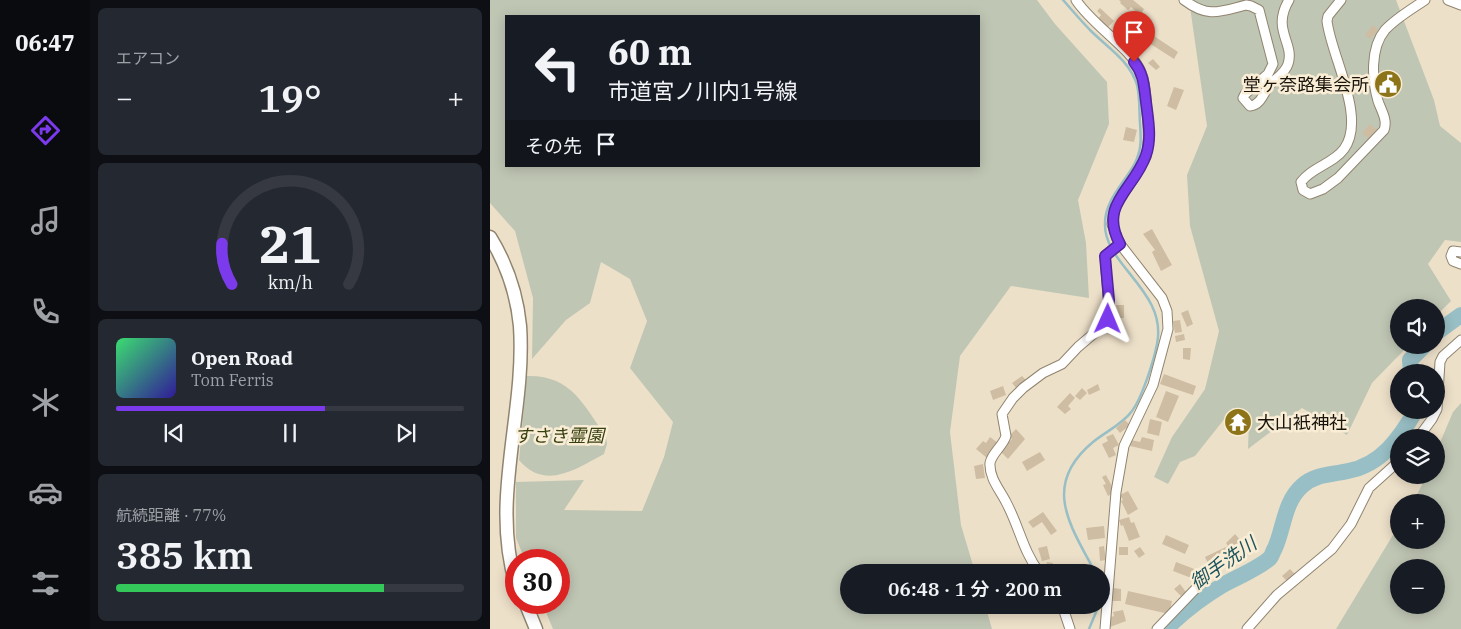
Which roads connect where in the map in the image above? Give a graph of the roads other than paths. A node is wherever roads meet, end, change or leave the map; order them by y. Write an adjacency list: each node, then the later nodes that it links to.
1 (1076, 0): 9 (street)
2 (1184, 0): 3 (street)
3 (1289, 0)
4 (1341, 0): 5 (street)
5 (1426, 0)
6 (1448, 0): 7 (street)
7 (1461, 5)
8 (490, 236): 11 (main road)
9 (1116, 247): 17 (street); 23 (street)
10 (1461, 252): 12 (street)
11 (495, 257): 16 (main road)
12 (1461, 264)
13 (1461, 340): 14 (street)
14 (1425, 429)
15 (1390, 469): 25 (street)
16 (505, 554)
17 (1034, 564)
18 (1205, 579): 24 (street)
19 (530, 614): 21 (main road)
20 (1065, 614): 22 (street)
21 (536, 629)
22 (1070, 629)
23 (1105, 629)
24 (1157, 629)
25 (1247, 629)

